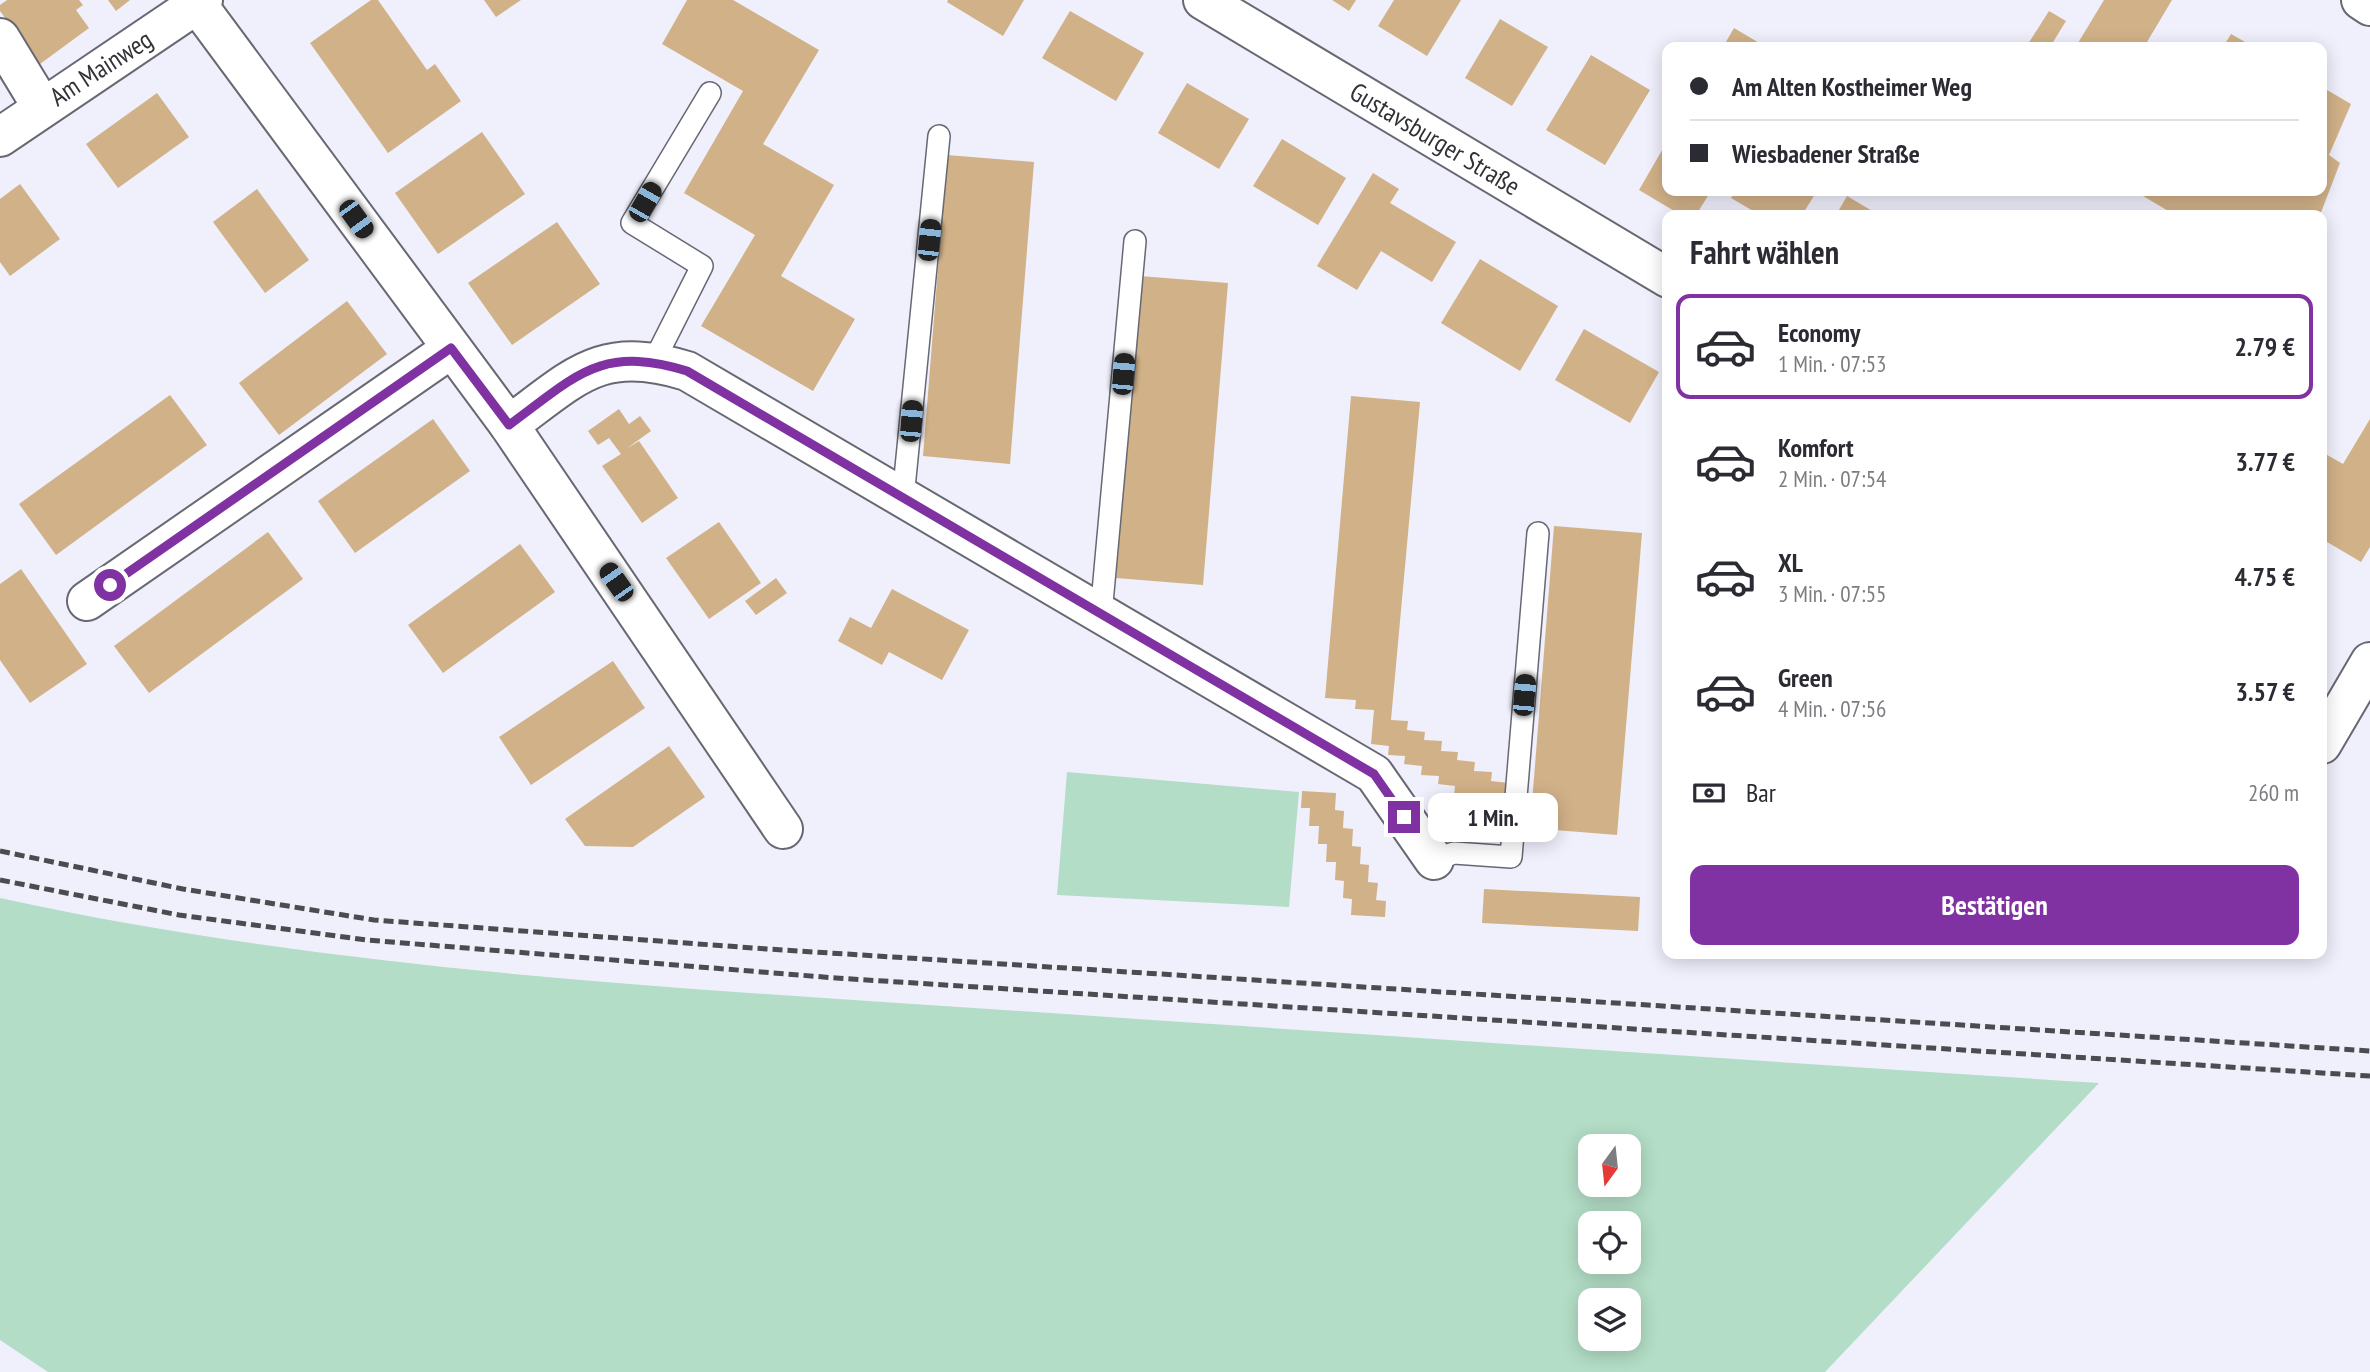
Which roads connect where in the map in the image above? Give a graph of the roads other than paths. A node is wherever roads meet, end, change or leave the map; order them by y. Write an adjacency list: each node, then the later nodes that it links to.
1 (1203, 0): 11 (street, Gustavsburger Straße)
2 (2361, 0): 4 (street)
3 (200, 2): 7 (street, Am Mainweg); 12 (street)
4 (2370, 6)
5 (0, 38): 7 (street)
6 (710, 93): 13 (lane)
7 (42, 107): 8 (street, Am Mainweg)
8 (0, 136)
9 (939, 136): 15 (lane)
10 (1135, 241): 18 (lane)
11 (1662, 274)
12 (451, 348): 14 (street); 17 (street)
13 (654, 361): 14 (street); 15 (street)
14 (509, 425): 21 (street)
15 (903, 498): 18 (street)
16 (1538, 533): 22 (lane)
17 (87, 601)
18 (1101, 614): 22 (street)
19 (2370, 663): 20 (street)
20 (2327, 736)
21 (783, 829)
22 (1434, 860)

